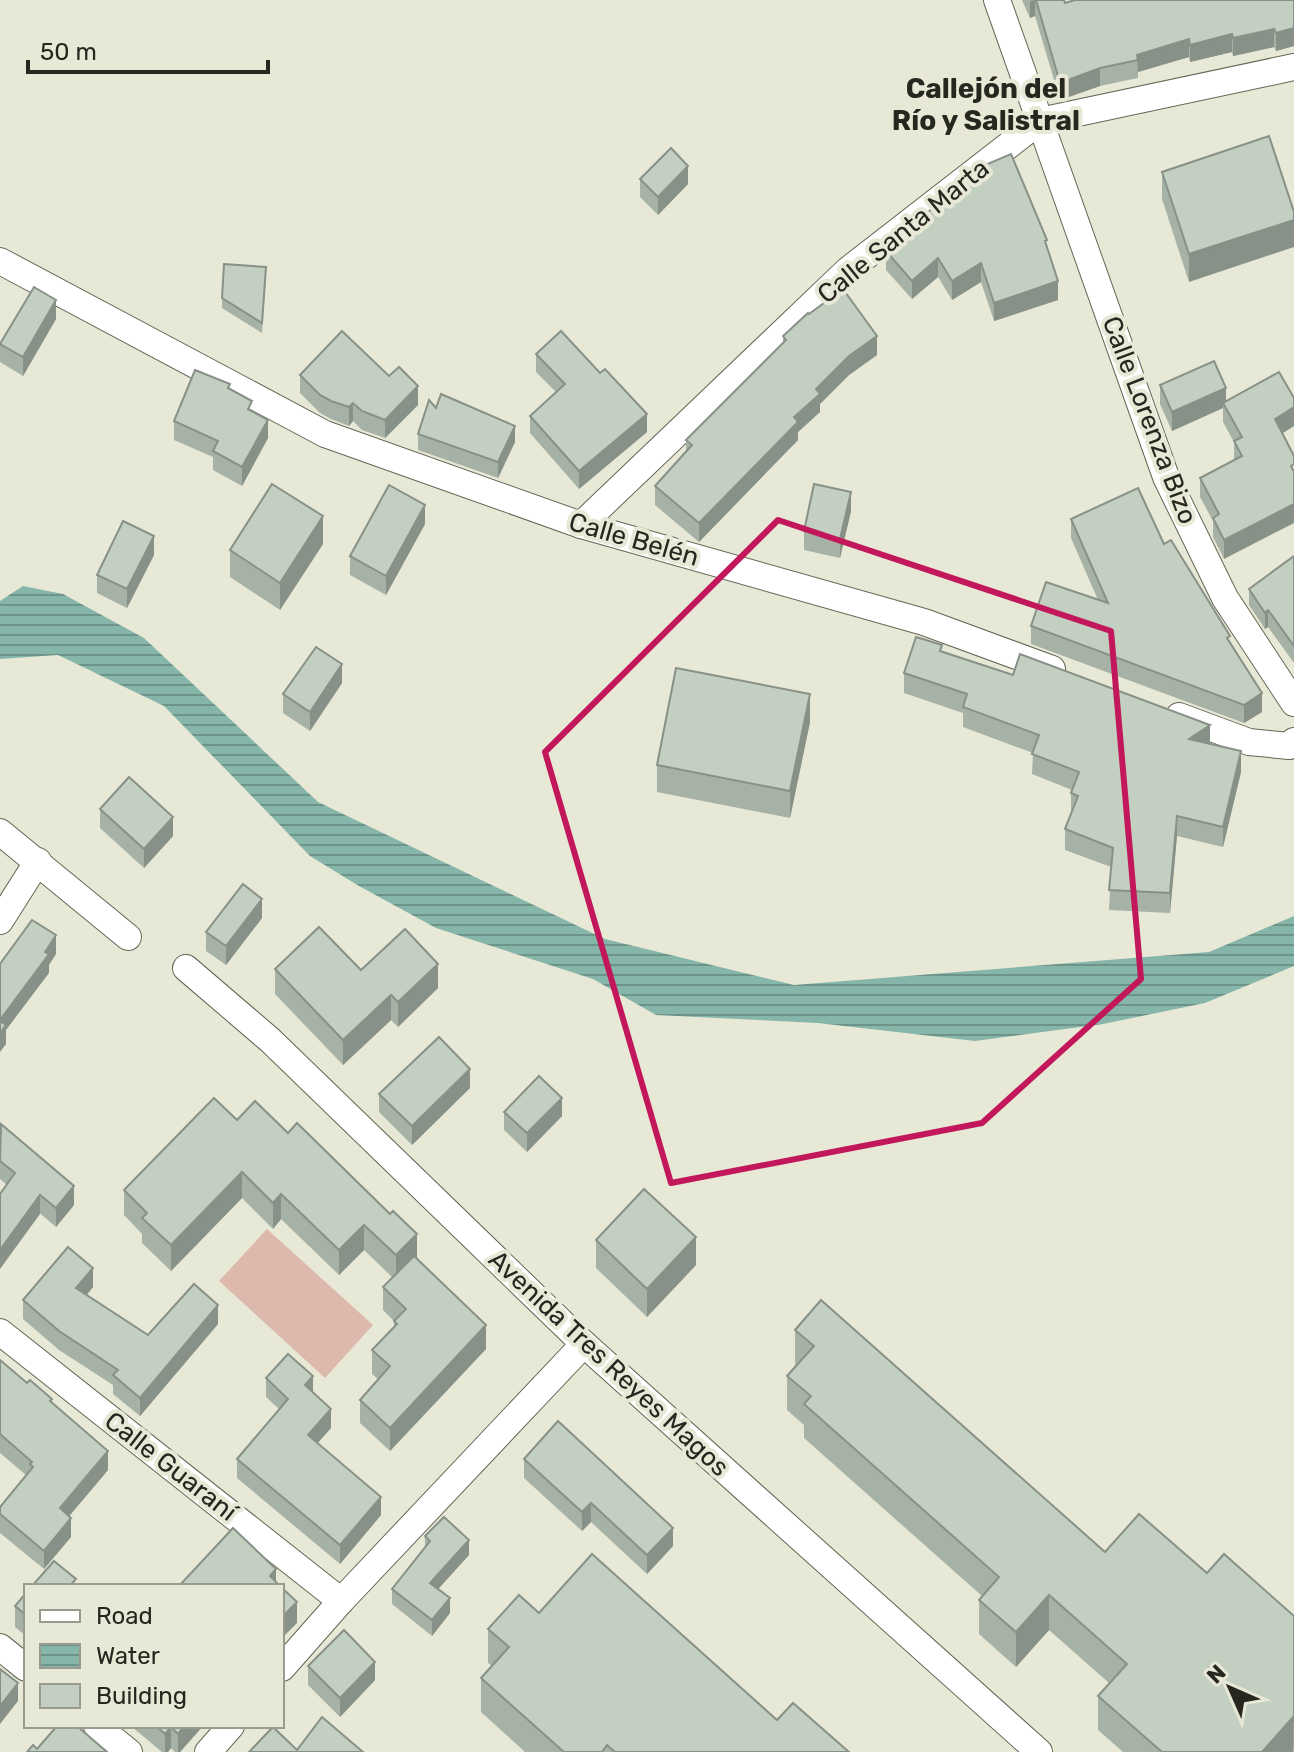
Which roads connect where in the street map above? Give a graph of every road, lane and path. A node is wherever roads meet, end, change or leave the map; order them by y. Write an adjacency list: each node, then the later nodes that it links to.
1 (997, 0): 3 (street, Calle Lorenza Bizo)
2 (1294, 67): 3 (street, Calle Santa Marta)
3 (1040, 121): 5 (street, Calle Santa Marta); 7 (street, Calle Lorenza Bizo)
4 (0, 261): 5 (street, Calle Belén)
5 (581, 525): 6 (street, Calle Belén)
6 (1072, 677)
7 (1294, 703)
8 (1160, 709): 9 (street)
9 (1294, 741)
10 (0, 832): 11 (street)
11 (38, 861): 12 (street); 13 (street)
12 (0, 921)
13 (128, 937)
14 (186, 968): 16 (street, Avenida Tres Reyes Magos)
15 (0, 1332): 17 (street, Calle Guaraní)
16 (584, 1344): 17 (street); 25 (street, Avenida Tres Reyes Magos)
17 (341, 1601): 20 (street)
18 (0, 1647): 19 (street)
19 (24, 1666)
20 (284, 1666)
21 (99, 1728): 23 (street)
22 (229, 1728): 24 (street)
23 (129, 1752)
24 (208, 1752)
25 (1039, 1752)

